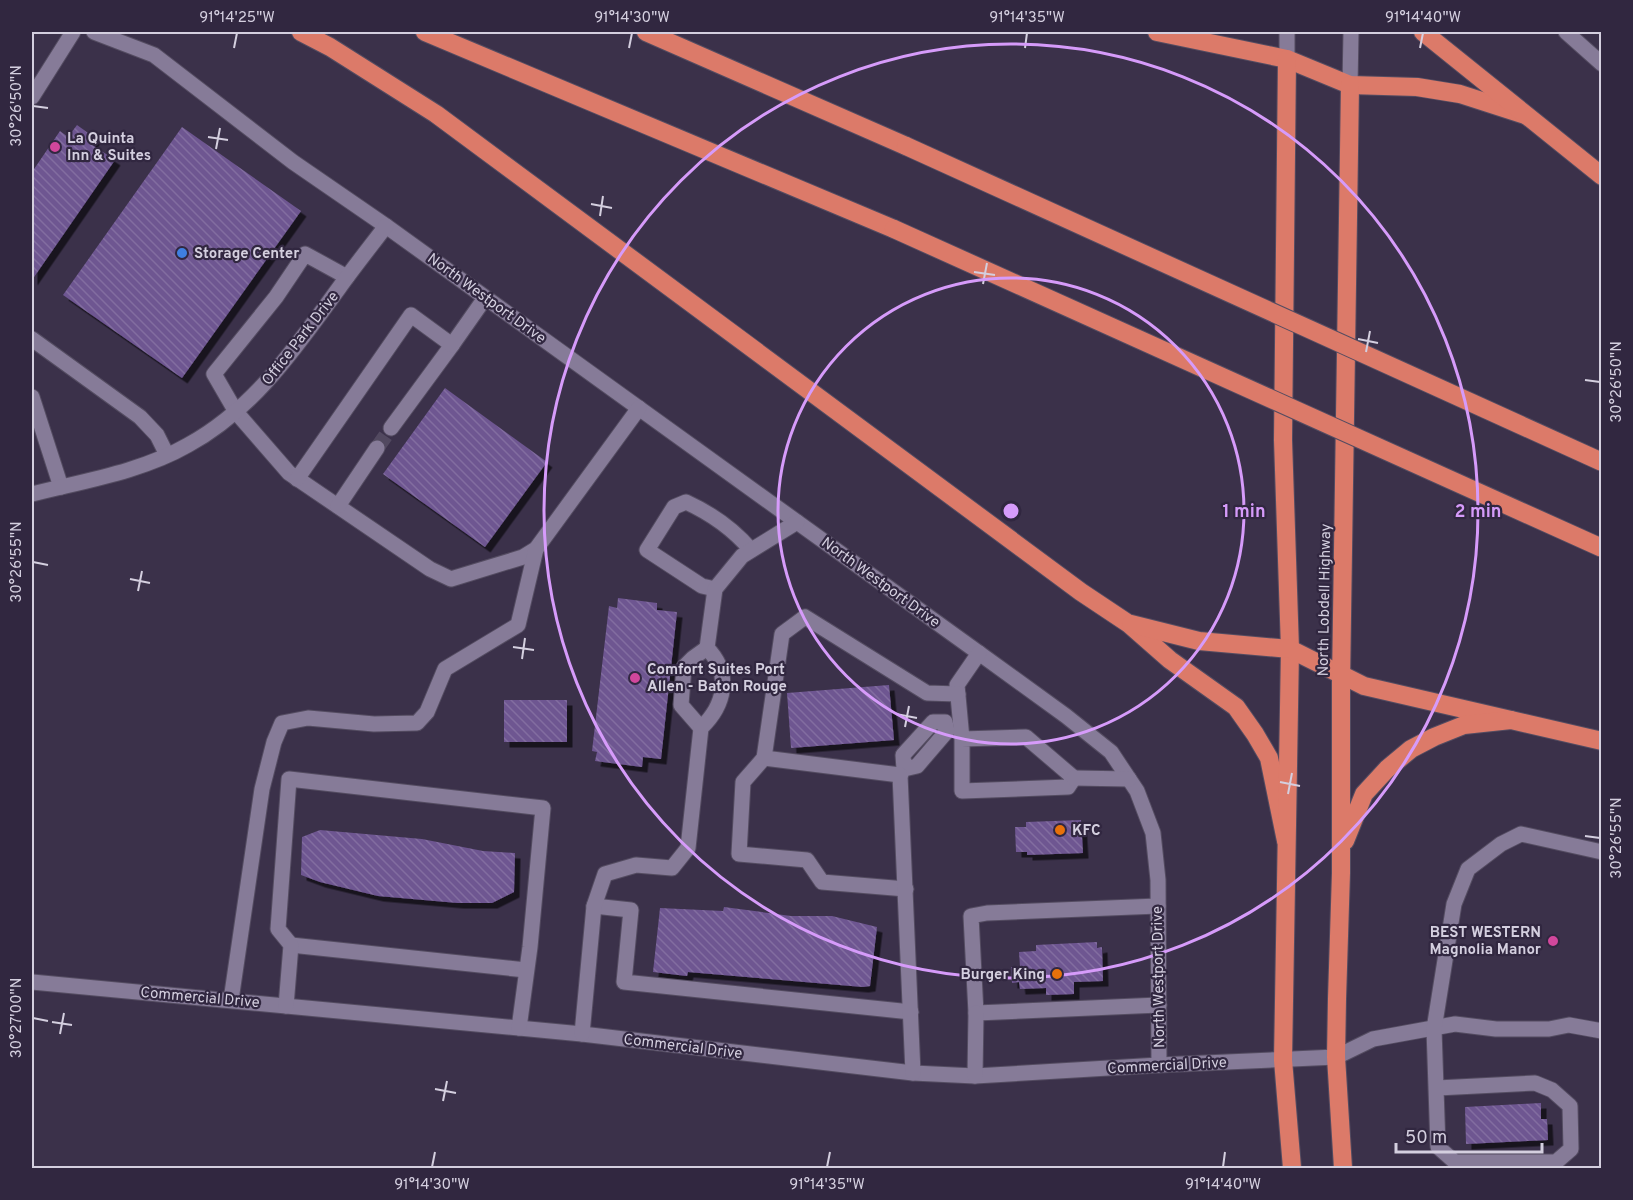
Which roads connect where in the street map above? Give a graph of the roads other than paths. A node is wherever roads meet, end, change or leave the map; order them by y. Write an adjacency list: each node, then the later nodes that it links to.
1 (73, 32): 14 (street)
2 (94, 32): 17 (street, North Westport Drive)
3 (301, 32): 39 (highway)
4 (424, 32): 35 (highway, bridge)
5 (646, 32): 29 (highway, bridge)
6 (1157, 32): 11 (highway)
7 (1287, 32): 11 (street)
8 (1351, 32): 13 (street, North Lobdell Highway)
9 (1423, 32): 15 (highway)
10 (1566, 32): 12 (street)
11 (1287, 59): 13 (highway); 41 (highway)
12 (1602, 64)
13 (1350, 85): 15 (highway); 43 (highway, North Lobdell Highway)
14 (32, 97)
15 (1525, 115): 16 (highway)
16 (1602, 176)
17 (386, 226): 18 (street, Office Park Drive); 19 (street, North Westport Drive)
18 (347, 277): 24 (street, Office Park Drive); 24 (street)
19 (485, 297): 21 (street); 23 (street, North Westport Drive)
20 (32, 339): 28 (street)
21 (452, 345): 26 (street); 30 (street)
22 (32, 398): 25 (street)
23 (639, 408): 34 (street, North Westport Drive); 36 (street)
24 (236, 412): 28 (street, Office Park Drive); 30 (street)
25 (36, 421): 31 (street)
26 (391, 428)
27 (377, 448): 33 (street)
28 (167, 455): 31 (street, Office Park Drive)
29 (1602, 462)
30 (297, 479): 33 (street)
31 (61, 487): 32 (street, Office Park Drive)
32 (32, 494)
33 (338, 506): 36 (street)
34 (797, 522): 37 (street); 42 (street, North Westport Drive)
35 (1602, 548)
36 (536, 549): 63 (street)
37 (751, 550): 38 (street); 38 (street)
38 (715, 589): 40 (street)
39 (1129, 624): 41 (highway); 54 (highway)
40 (707, 648): 47 (street); 47 (street)
41 (1290, 649): 43 (highway); 54 (highway)
42 (979, 653): 44 (street); 53 (street, North Westport Drive)
43 (1341, 673): 46 (highway); 55 (highway, North Lobdell Highway)
44 (957, 694): 45 (street); 50 (street)
45 (959, 711): 48 (street); 51 (street)
46 (1511, 720): 49 (highway); 55 (highway)
47 (701, 728): 58 (street)
48 (962, 739): 52 (street); 52 (street)
49 (1602, 741)
50 (764, 758): 51 (street); 57 (street)
51 (902, 772): 57 (street)
52 (1074, 778): 53 (street)
53 (1129, 779): 59 (street, North Westport Drive)
54 (1286, 841): 73 (highway)
55 (1341, 851): 72 (highway, North Lobdell Highway)
56 (1602, 852): 69 (street)
57 (906, 889): 66 (street)
58 (594, 906): 66 (street); 71 (street)
59 (1158, 906): 65 (street, North Westport Drive); 67 (street)
60 (291, 945): 61 (street); 61 (street); 64 (street)
61 (526, 970): 68 (street)
62 (32, 981): 63 (street, Commercial Drive)
63 (231, 1000): 64 (street, Commercial Drive)
64 (286, 1005): 68 (street, Commercial Drive)
65 (1159, 1005): 67 (street); 74 (street, North Westport Drive)
66 (911, 1012): 75 (street)
67 (976, 1014): 76 (street)
68 (519, 1028): 71 (street, Commercial Drive)
69 (1434, 1029): 70 (street); 72 (street); 77 (street)
70 (1602, 1031)
71 (582, 1034): 75 (street, Commercial Drive)
72 (1336, 1057): 73 (street, Commercial Drive); 79 (highway, North Lobdell Highway)
73 (1282, 1060): 74 (street, Commercial Drive); 78 (highway)
74 (1159, 1065): 76 (street, Commercial Drive)
75 (913, 1073): 76 (street, Commercial Drive)
76 (975, 1076)
77 (1437, 1088): 77 (street)
78 (1292, 1168)
79 (1343, 1168)

